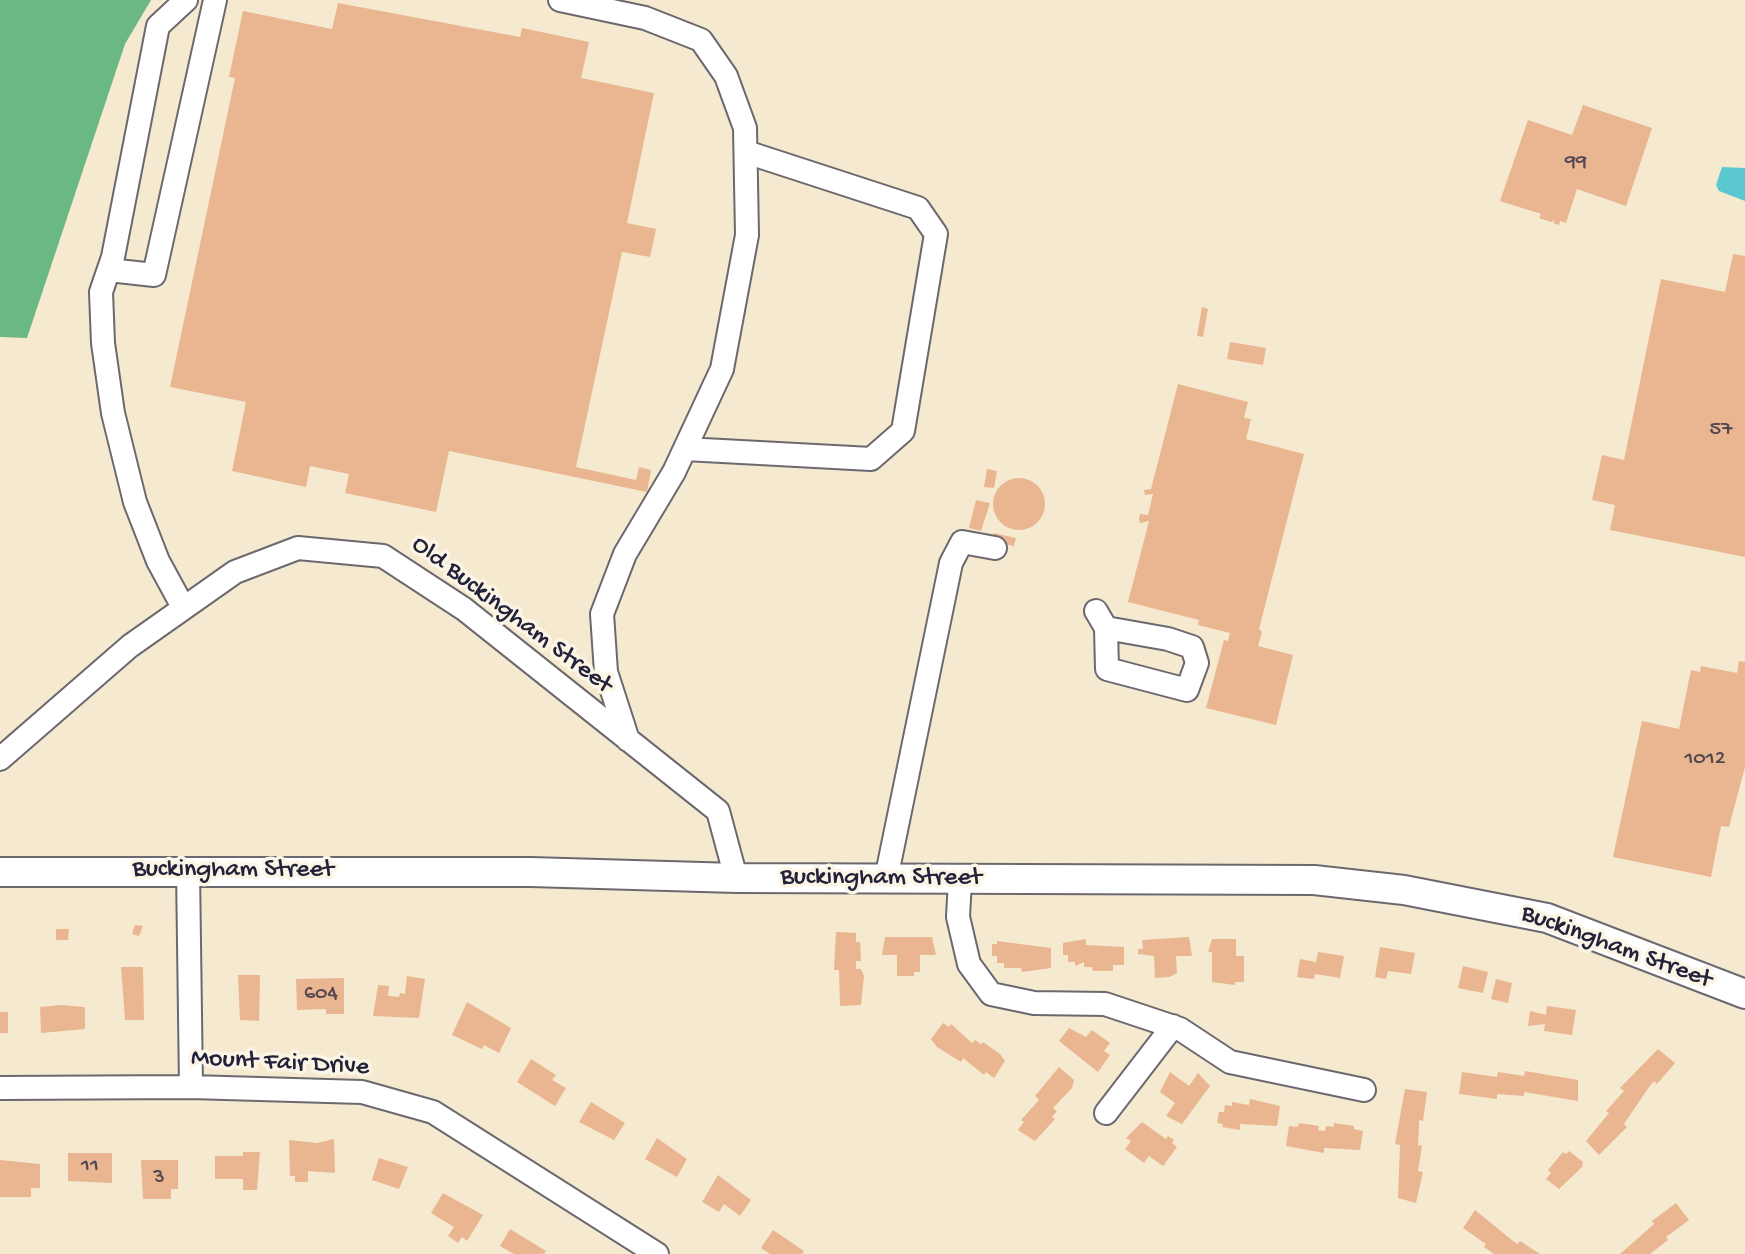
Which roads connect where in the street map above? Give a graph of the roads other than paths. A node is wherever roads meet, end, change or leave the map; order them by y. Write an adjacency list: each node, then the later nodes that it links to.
1 (186, 0): 5 (street)
2 (215, 0): 5 (street)
3 (560, 0): 4 (street)
4 (746, 152): 6 (street); 6 (street)
5 (109, 270): 8 (street)
6 (685, 449): 9 (street)
7 (995, 548): 14 (street)
8 (183, 607): 9 (street, Old Buckingham Street); 10 (street, Old Buckingham Street)
9 (628, 740): 13 (street, Old Buckingham Street)
10 (0, 759)
11 (188, 870): 12 (main road, Buckingham Street); 13 (main road, Buckingham Street); 18 (street)
12 (0, 872)
13 (736, 878): 14 (main road, Buckingham Street)
14 (886, 879): 15 (main road, Buckingham Street)
15 (960, 880): 16 (main road, Buckingham Street); 17 (street)
16 (1745, 994)
17 (1173, 1026): 20 (street); 21 (street)
18 (191, 1087): 19 (street, Mount Fair Drive); 22 (street, Mount Fair Drive)
19 (0, 1088)
20 (1364, 1090)
21 (1106, 1113)
22 (657, 1254)

